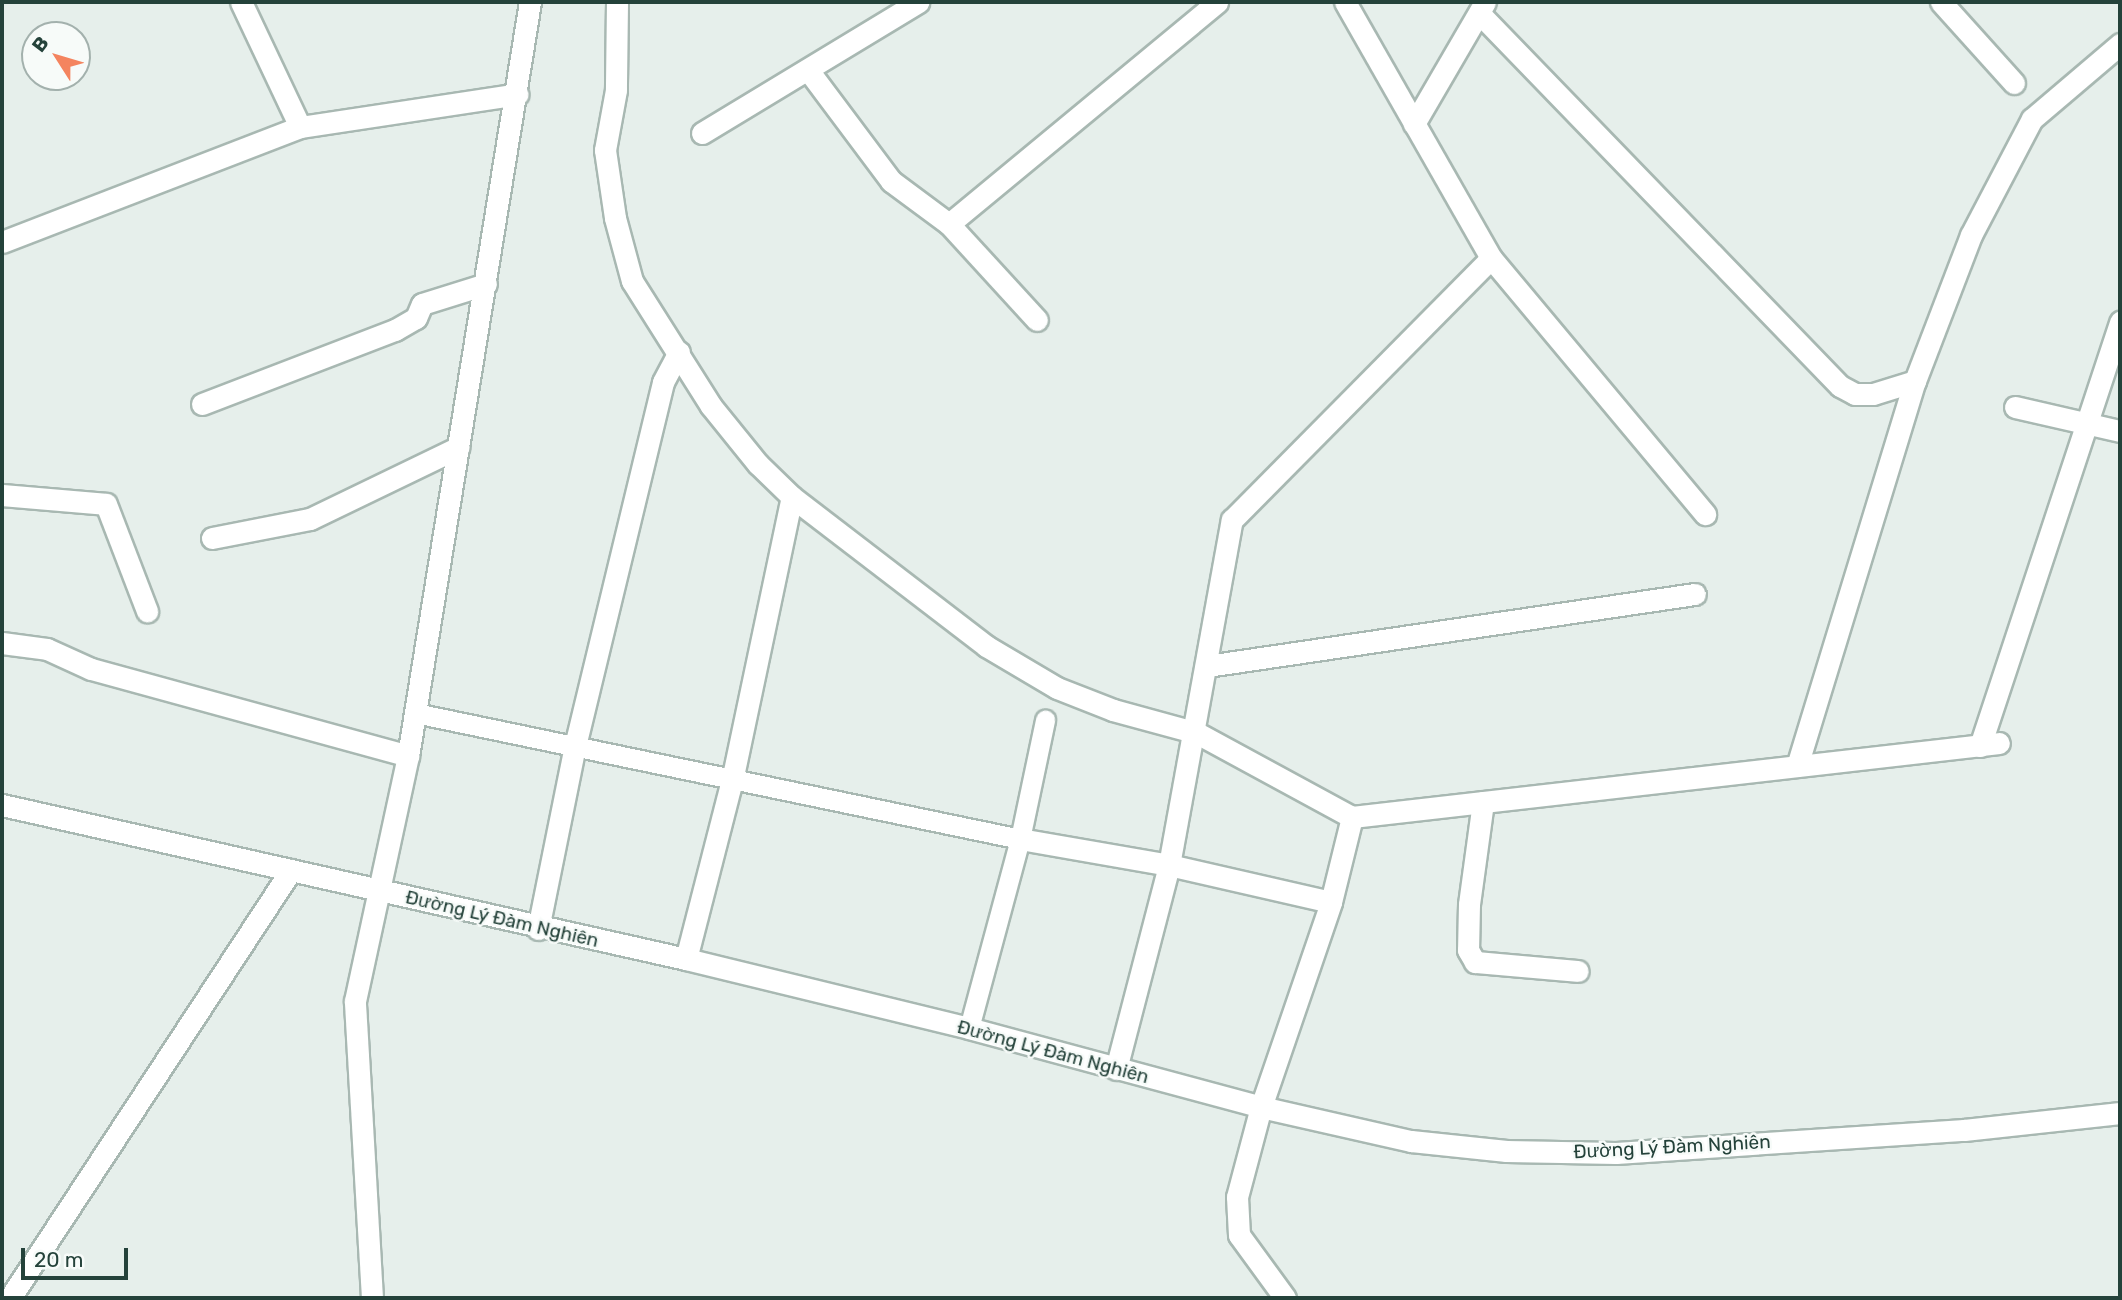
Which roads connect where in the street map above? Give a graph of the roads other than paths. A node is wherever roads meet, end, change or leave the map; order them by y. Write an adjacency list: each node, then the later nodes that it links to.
1 (241, 2): 14 (street)
2 (530, 2): 12 (street)
3 (617, 2): 22 (street)
4 (918, 2): 10 (street)
5 (1217, 2): 16 (street)
6 (1345, 2): 13 (street)
7 (1941, 2): 11 (street)
8 (1482, 8): 13 (street); 23 (street)
9 (2120, 44): 23 (street)
10 (808, 70): 15 (street); 16 (street)
11 (2014, 83)
12 (518, 94): 14 (street); 19 (street)
13 (1414, 124): 18 (street)
14 (300, 127): 17 (street)
15 (702, 133)
16 (949, 224): 20 (street)
17 (2, 242)
18 (1491, 258): 31 (street); 36 (street)
19 (486, 284): 24 (street); 28 (street)
20 (1037, 320)
21 (2120, 322): 26 (street)
22 (679, 352): 30 (street); 40 (street)
23 (1915, 381): 42 (street)
24 (202, 404)
25 (2015, 407): 26 (street)
26 (2087, 423): 27 (street); 42 (street)
27 (2120, 431)
28 (459, 447): 32 (street); 37 (street)
29 (2, 495): 34 (street)
30 (792, 497): 39 (street); 43 (street)
31 (1704, 514)
32 (212, 538)
33 (1695, 594): 36 (street)
34 (147, 611)
35 (2, 643): 41 (street)
36 (1207, 666): 39 (street)
37 (415, 713): 40 (lane); 41 (street)
38 (1045, 720): 47 (lane)
39 (1197, 733): 46 (street); 48 (street)
40 (575, 746): 43 (lane); 52 (street)
41 (408, 755): 50 (street)
42 (1797, 766): 44 (street)
43 (733, 776): 47 (lane); 53 (street)
44 (1483, 802): 46 (street); 54 (street)
45 (2, 805): 49 (street, Đường Lý Đàm Nghiên)
46 (1352, 817): 51 (street)
47 (1020, 839): 48 (street); 55 (lane)
48 (1169, 865): 51 (street); 56 (street)
49 (291, 870): 50 (street, Đường Lý Đàm Nghiên); 59 (street)
50 (381, 892): 52 (street, Đường Lý Đàm Nghiên); 60 (street)
51 (1331, 902): 57 (street)
52 (538, 929): 53 (street, Đường Lý Đàm Nghiên)
53 (686, 959): 55 (street, Đường Lý Đàm Nghiên)
54 (1578, 971)
55 (969, 1028): 56 (street, Đường Lý Đàm Nghiên)
56 (1116, 1069): 57 (street, Đường Lý Đàm Nghiên)
57 (1261, 1107): 58 (street, Đường Lý Đàm Nghiên); 61 (street)
58 (2120, 1113)
59 (10, 1298)
60 (372, 1298)
61 (1285, 1298)

